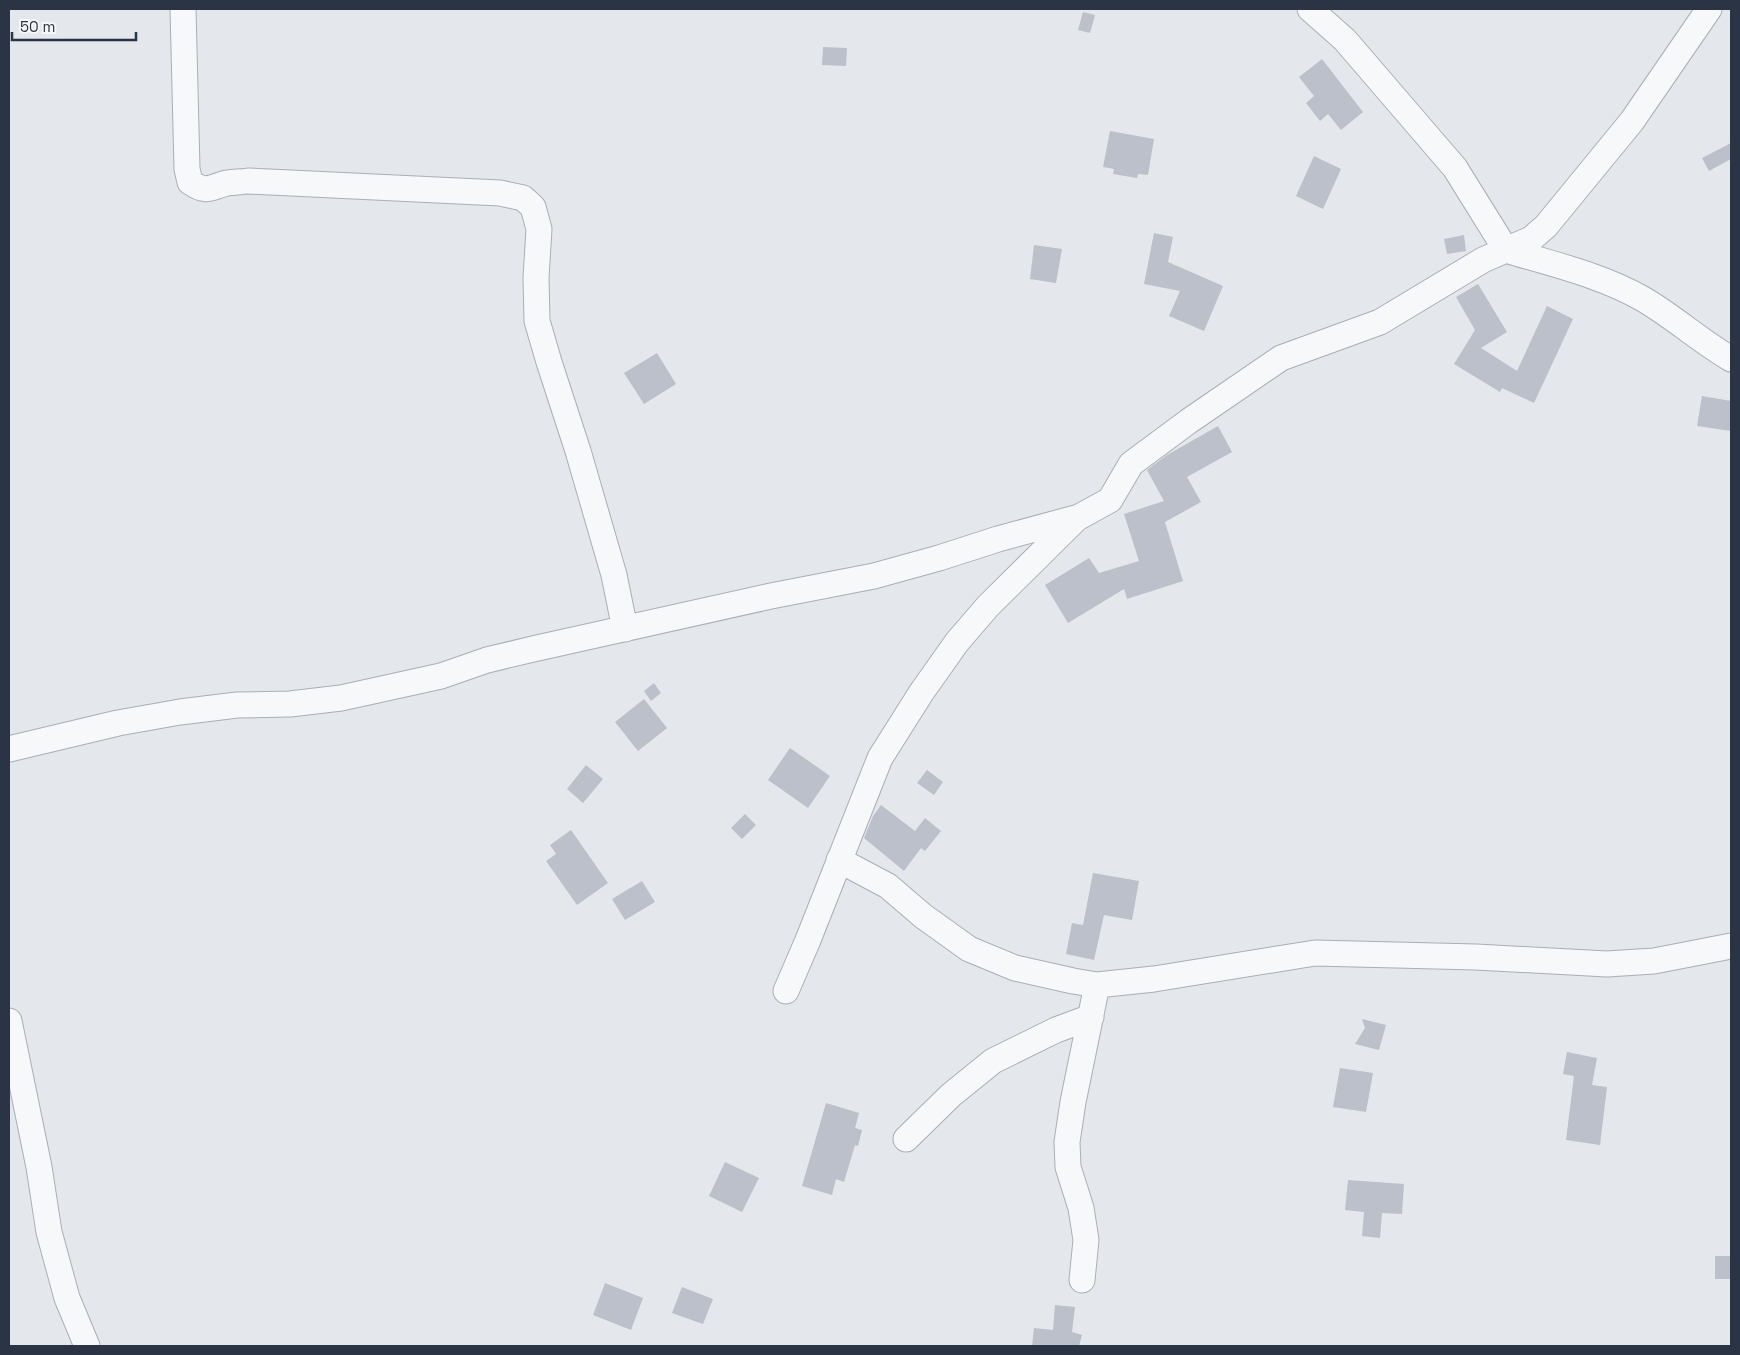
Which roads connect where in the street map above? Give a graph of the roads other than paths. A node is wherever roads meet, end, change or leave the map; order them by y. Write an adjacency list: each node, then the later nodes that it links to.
1 (183, 9): 7 (street)
2 (1310, 9): 4 (street)
3 (1709, 9): 4 (street)
4 (1506, 250): 5 (street); 6 (street)
5 (1731, 359)
6 (1079, 516): 7 (street); 9 (street)
7 (625, 629): 8 (street)
8 (9, 749)
9 (839, 860): 11 (street); 12 (street)
10 (1731, 946): 11 (street)
11 (1097, 985): 13 (street)
12 (786, 991)
13 (1091, 1017): 16 (street); 17 (street)
14 (9, 1021): 15 (street)
15 (13, 1058): 18 (street)
16 (906, 1139)
17 (1082, 1280)
18 (88, 1346)

